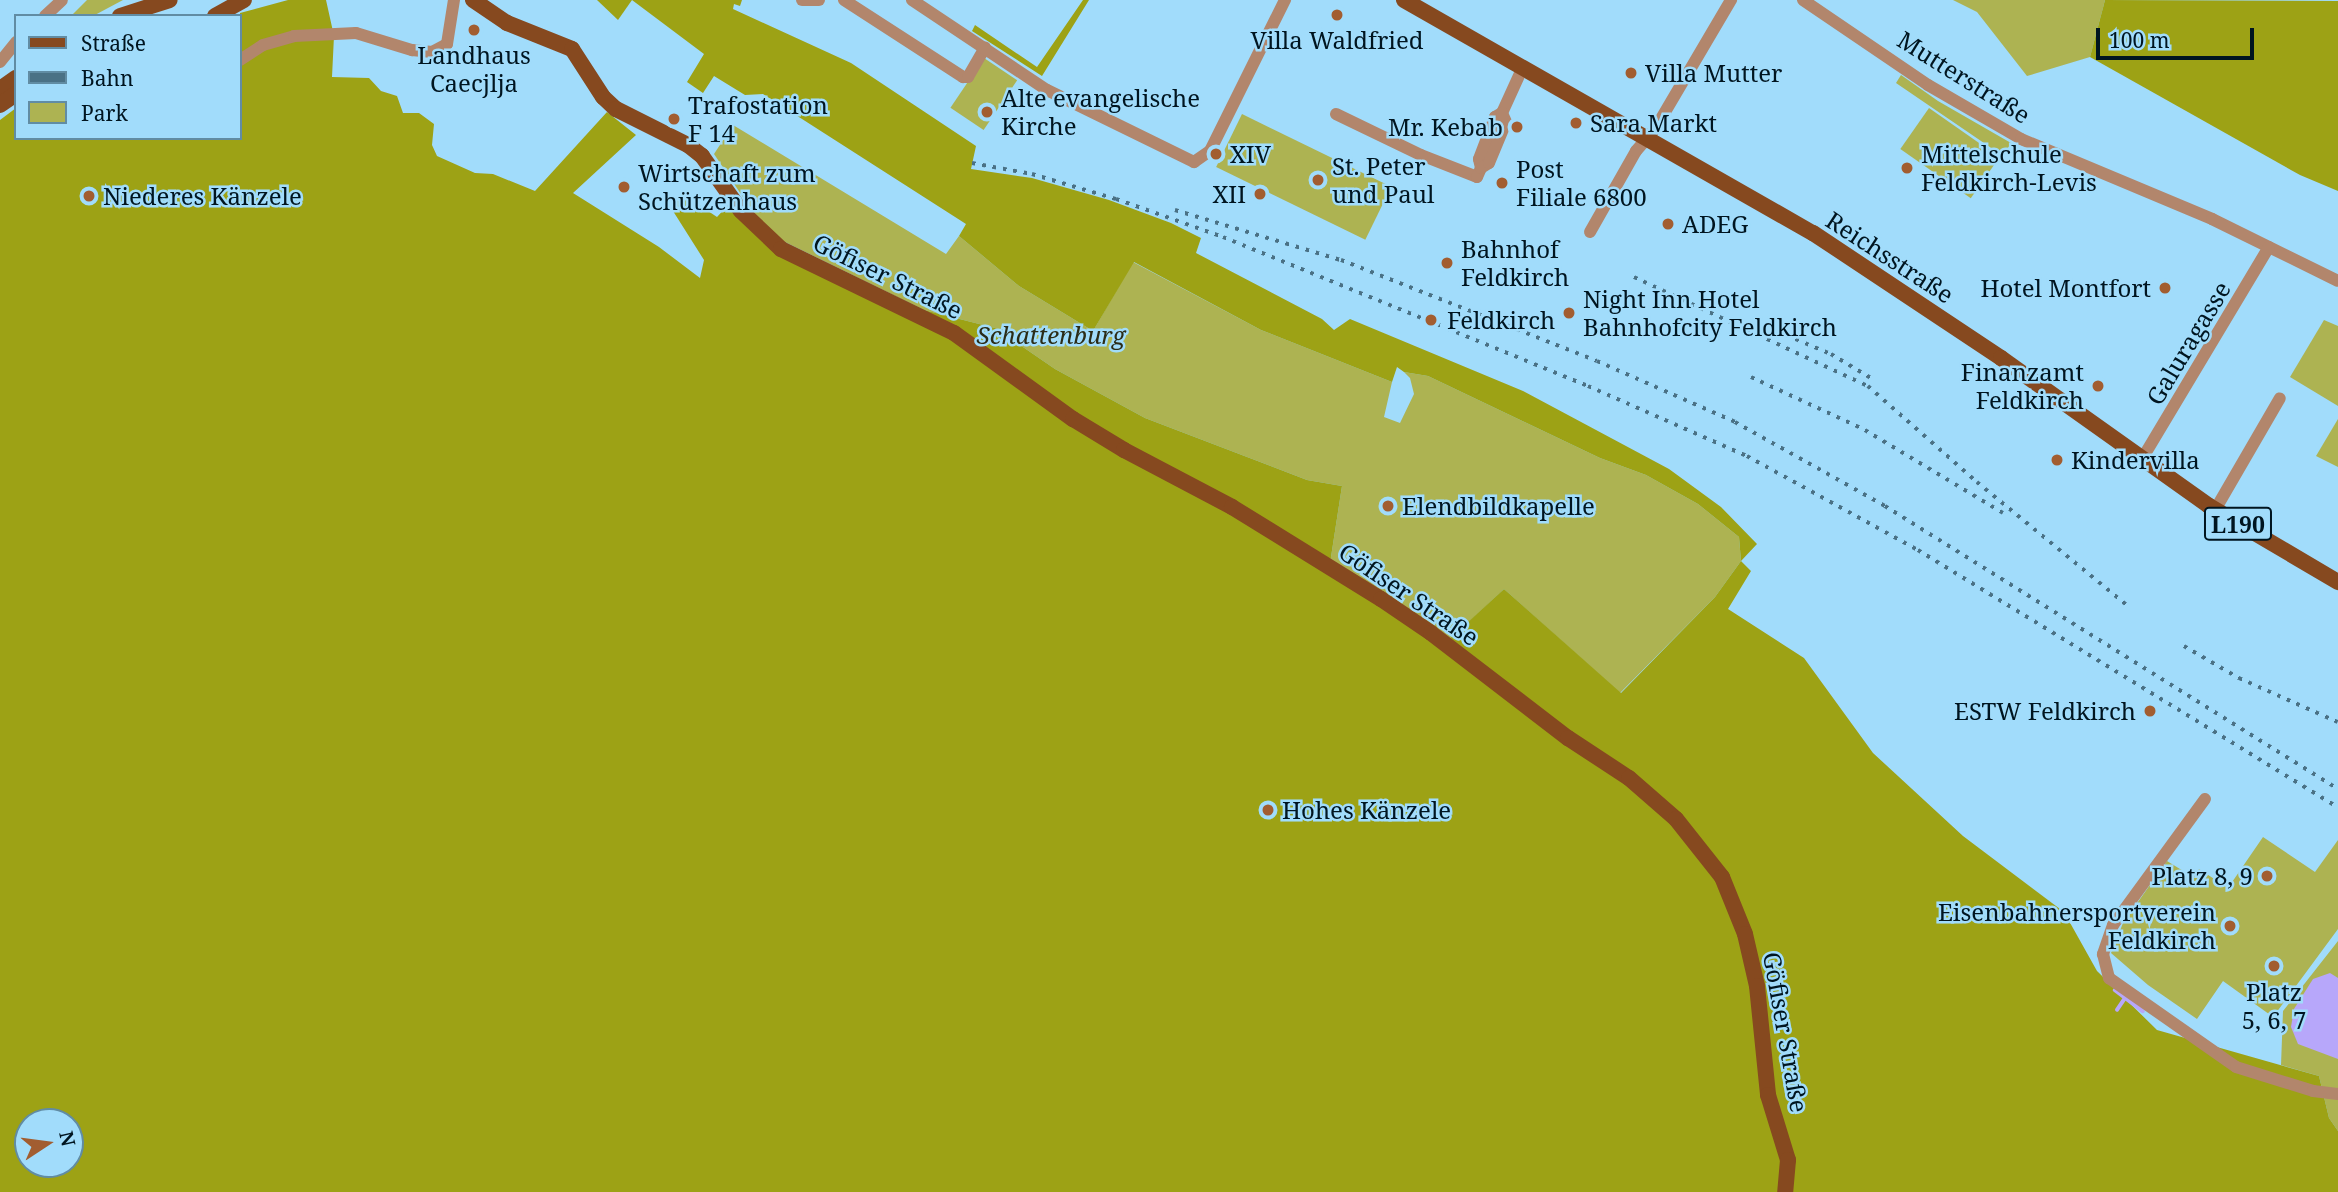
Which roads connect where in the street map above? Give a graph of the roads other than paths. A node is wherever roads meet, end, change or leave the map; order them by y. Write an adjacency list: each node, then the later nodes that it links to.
1 (62, 0): 14 (street)
2 (244, 0): 16 (main road)
3 (454, 0): 19 (street)
4 (473, 0): 33 (main road, Göfiser Straße)
5 (803, 0): 6 (street)
6 (819, 0)
7 (844, 0): 18 (street)
8 (912, 0): 18 (street)
9 (1285, 0): 18 (street)
10 (1404, 0): 21 (main road, L190)
11 (1731, 0): 23 (street)
12 (1803, 0): 25 (street, Mutterstraße)
13 (161, 5): 15 (main road)
14 (47, 14)
15 (127, 14)
16 (219, 14)
17 (14, 44): 20 (street)
18 (985, 48)
19 (242, 59)
20 (0, 62)
21 (1523, 67): 22 (street); 23 (main road, Reichsstraße / L190)
22 (1336, 114)
23 (1647, 138): 24 (street); 28 (main road, Reichsstraße / L190)
24 (1590, 232)
25 (2269, 247): 26 (street, Mutterstraße); 28 (street, Galuragasse)
26 (2338, 281)
27 (2280, 398): 29 (street)
28 (2142, 459): 29 (main road, Reichsstraße / L190)
29 (2215, 510): 30 (main road, Reichsstraße / L190)
30 (2338, 582)
31 (2205, 799): 32 (street)
32 (2338, 1094)
33 (1785, 1192)

